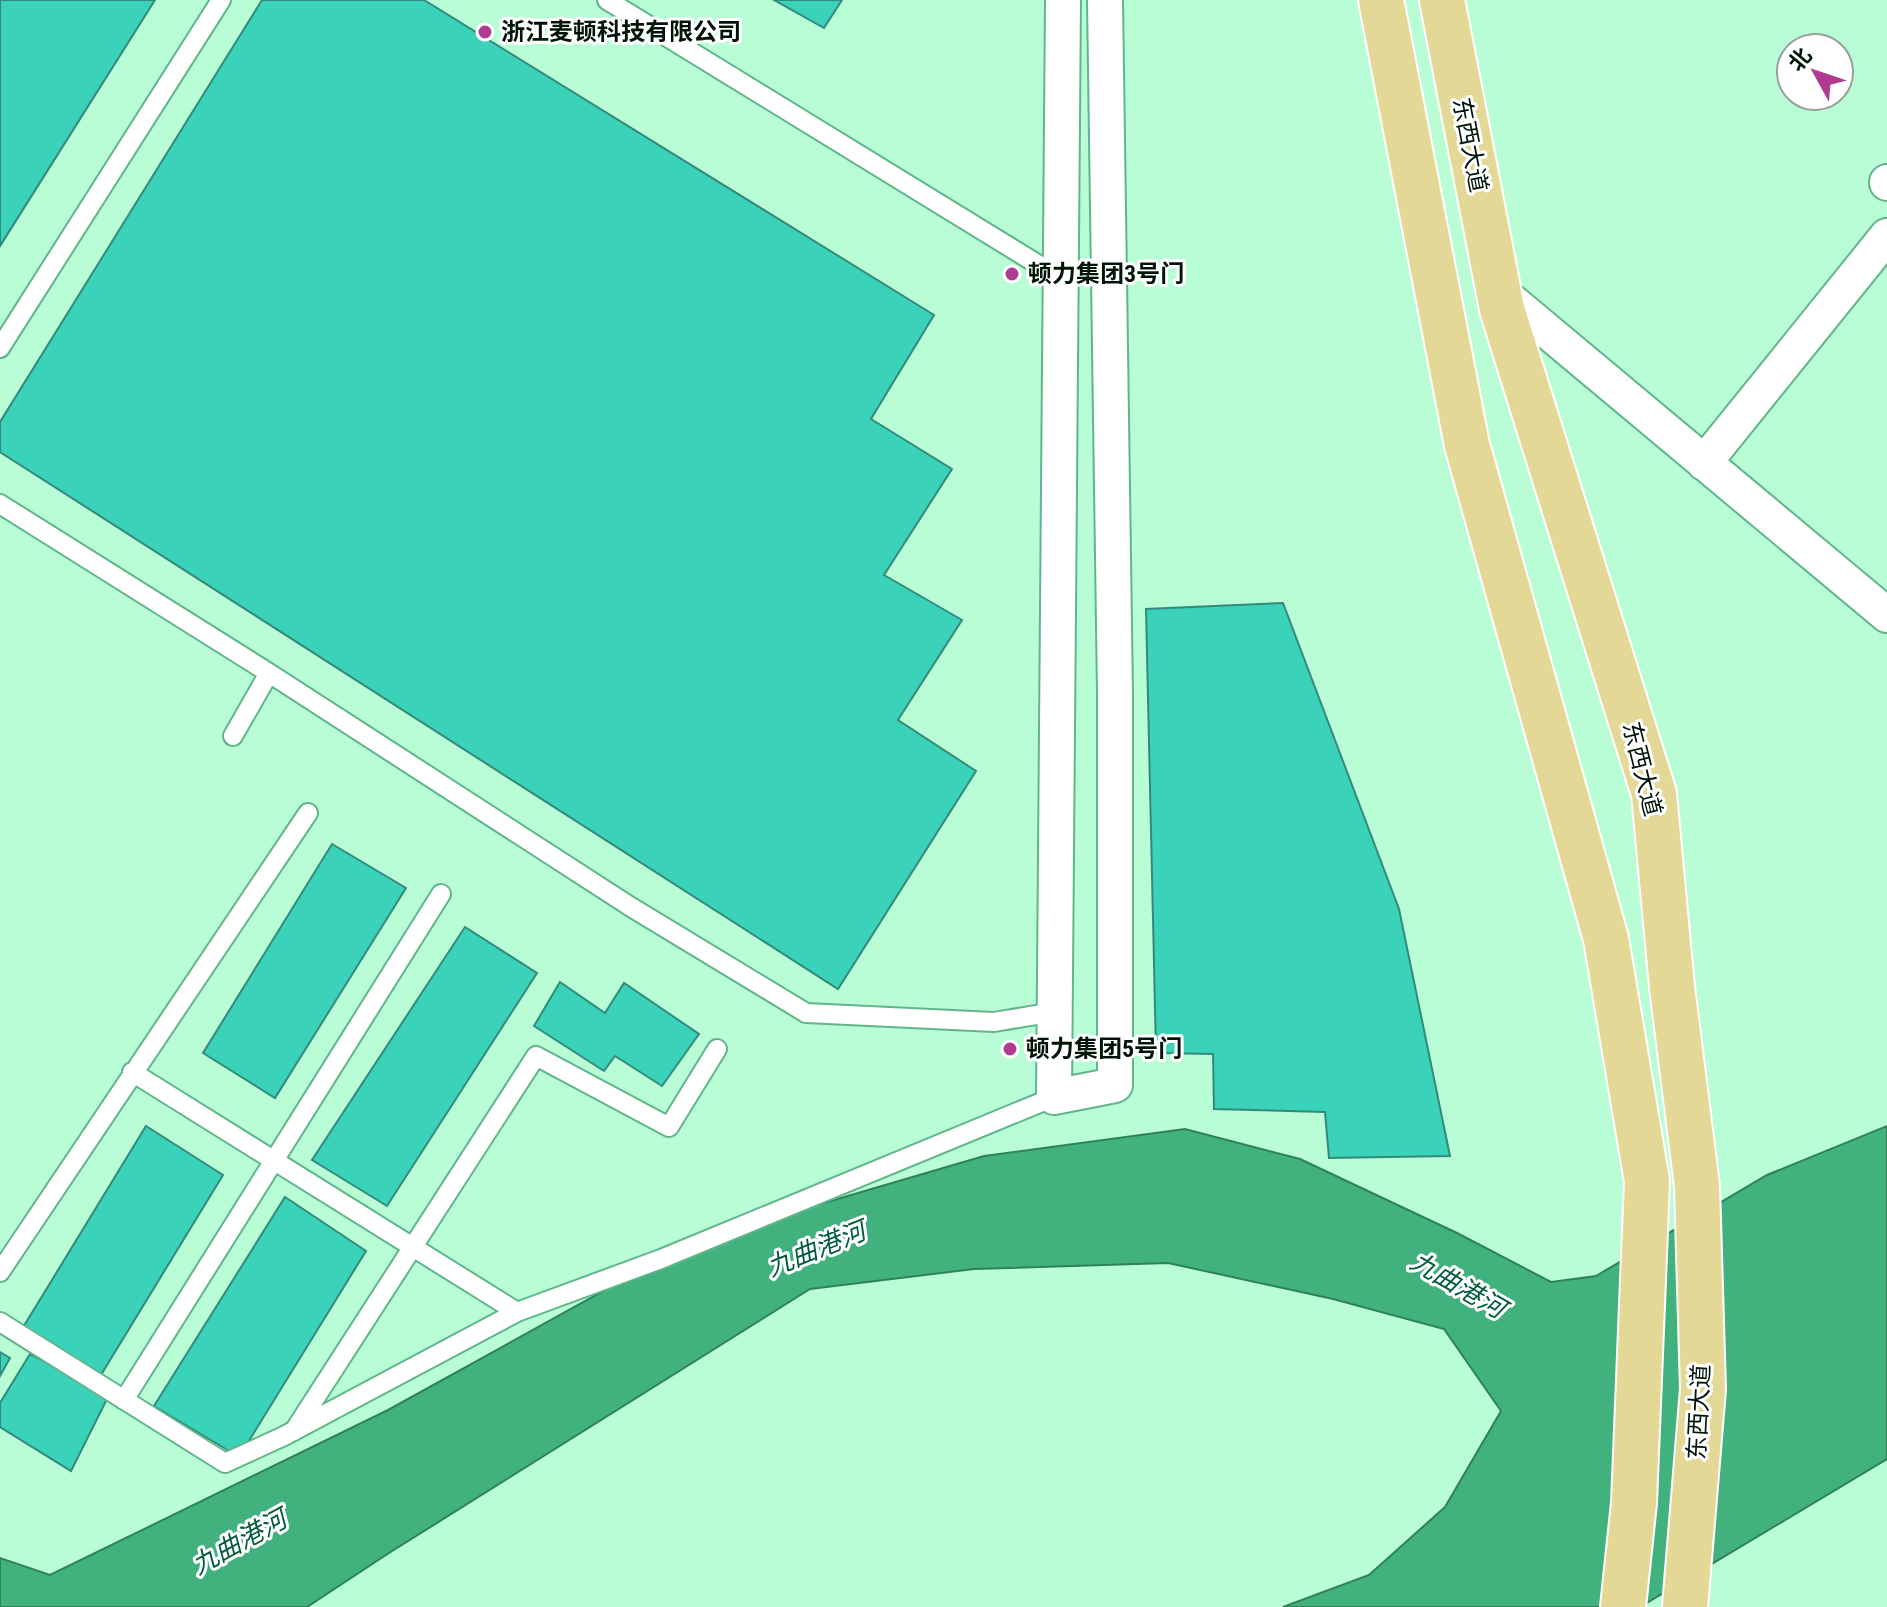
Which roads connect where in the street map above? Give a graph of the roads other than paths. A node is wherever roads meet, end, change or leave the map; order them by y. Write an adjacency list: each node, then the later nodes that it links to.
1 (221, 0): 10 (lane)
2 (607, 0): 8 (lane)
3 (1063, 0): 8 (street)
4 (1105, 0): 21 (street)
5 (1381, 0): 29 (highway)
6 (1442, 0): 9 (highway, 东西大道)
7 (1887, 236): 11 (street)
8 (1060, 278): 18 (street)
9 (1498, 290): 11 (street); 30 (highway, 东西大道)
10 (0, 348)
11 (1704, 463): 13 (street)
12 (0, 504): 14 (lane)
13 (1887, 615)
14 (269, 673): 15 (lane); 18 (lane)
15 (233, 736)
16 (308, 813): 20 (lane)
17 (441, 894): 22 (lane)
18 (1054, 1012): 21 (street)
19 (717, 1049): 23 (lane)
20 (132, 1072): 22 (lane); 24 (lane)
21 (1054, 1097): 25 (lane)
22 (274, 1160): 23 (lane); 27 (lane)
23 (413, 1247): 25 (lane); 28 (lane)
24 (0, 1272)
25 (517, 1312): 28 (lane)
26 (0, 1322): 27 (lane)
27 (124, 1400): 28 (lane)
28 (294, 1431)
29 (1623, 1607)
30 (1685, 1607)

